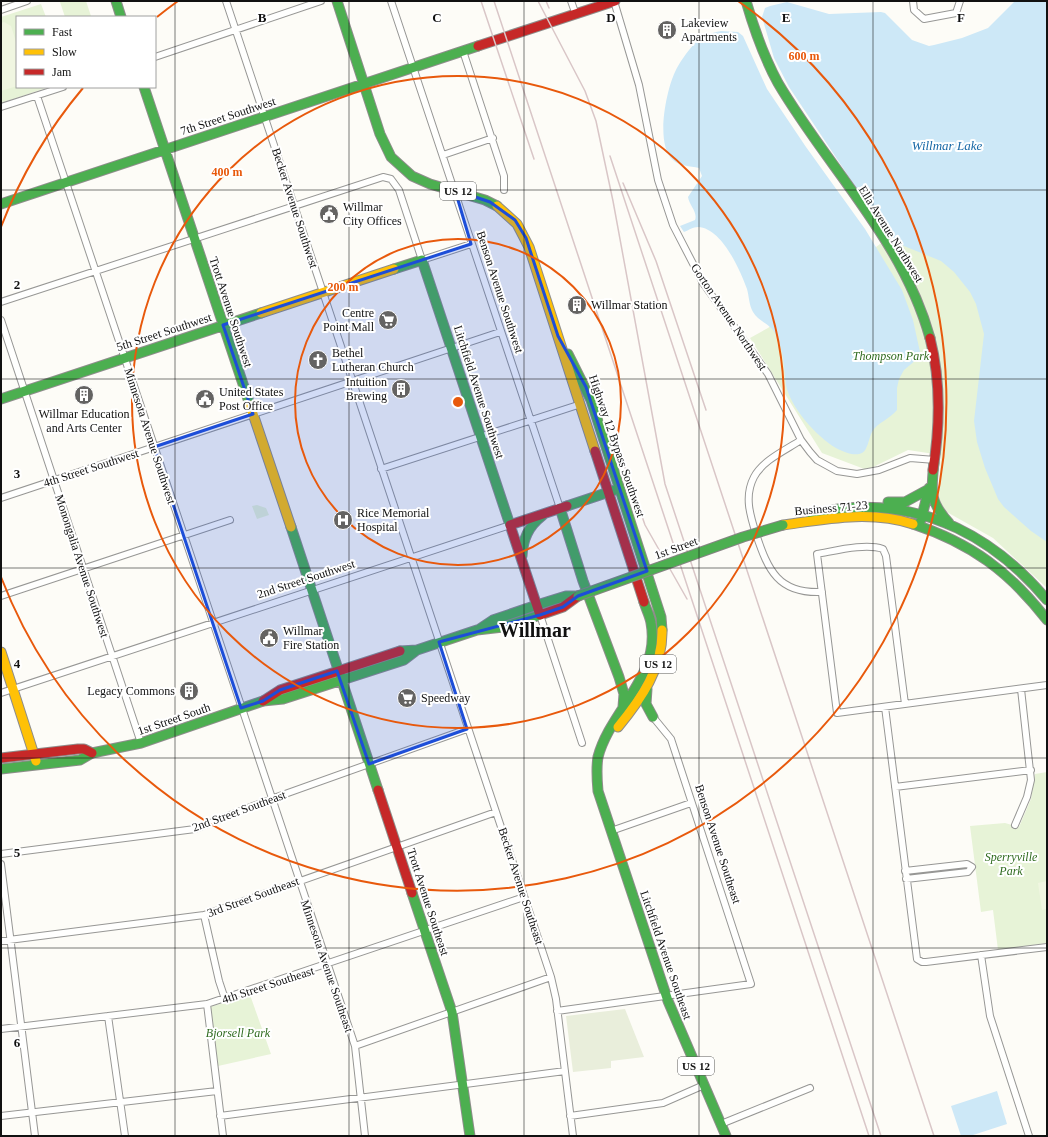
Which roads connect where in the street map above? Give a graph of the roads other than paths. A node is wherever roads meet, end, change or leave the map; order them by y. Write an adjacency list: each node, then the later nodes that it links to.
1 (27, 1): 12 (street)
2 (116, 1): 14 (main road)
3 (226, 1): 15 (street, Becker Avenue Southwest)
4 (321, 1): 15 (street)
5 (337, 1): 19 (main road, US 12)
6 (391, 1): 18 (street, Benson Avenue Southwest)
7 (571, 1): 13 (street)
8 (615, 1): 13 (main road, 7th Street Southwest); 53 (street, Gorton Avenue Northwest)
9 (746, 1): 55 (main road, Ella Avenue Northwest)
10 (913, 1): 11 (street)
11 (960, 1)
12 (4, 6)
13 (576, 15): 16 (main road, 7th Street Southwest)
14 (121, 16)
15 (236, 29): 17 (street); 24 (street, Becker Avenue Southwest)
16 (463, 51): 18 (main road, 7th Street Southwest); 25 (street)
17 (156, 57)
18 (413, 68): 19 (main road, 7th Street Southwest); 27 (street, Benson Avenue Southwest)
19 (364, 85): 24 (main road, 7th Street Southwest); 29 (main road, Highway 12 Bypass Southwest / US 12)
20 (60, 88): 22 (street)
21 (144, 88): 26 (main road, Trott Avenue Southwest)
22 (36, 96): 23 (street); 28 (street, Minnesota Avenue Southwest)
23 (1, 107)
24 (265, 117): 26 (main road, 7th Street Southwest); 32 (street, Becker Avenue Southwest)
25 (493, 138): 27 (street); 30 (street)
26 (165, 150): 28 (main road, 7th Street Southwest); 33 (main road, Trott Avenue Southwest)
27 (443, 155): 29 (street, Benson Avenue Southwest)
28 (65, 183): 31 (main road, 7th Street Southwest); 36 (street, Minnesota Avenue Southwest)
29 (455, 190): 34 (street, Benson Avenue Southwest); 42 (main road, Highway 12 Bypass Southwest / US 12)
30 (504, 190)
31 (1, 204)
32 (294, 205): 33 (street); 35 (street, Litchfield Avenue Southwest); 37 (street, Becker Avenue Southwest)
33 (194, 238): 36 (street); 40 (main road, Trott Avenue Southwest)
34 (471, 244): 35 (street, 5th Street Southwest); 41 (street, Benson Avenue Southwest)
35 (422, 260): 37 (main road, 5th Street Southwest); 43 (main road, Litchfield Avenue Southwest)
36 (95, 271): 38 (street); 44 (street, Minnesota Avenue Southwest)
37 (322, 292): 40 (main road, 5th Street Southwest); 45 (street, Becker Avenue Southwest)
38 (1, 302)
39 (1, 320): 46 (street, Monongalia Avenue Southwest)
40 (223, 326): 44 (main road, 5th Street Southwest); 50 (main road, Trott Avenue Southwest)
41 (500, 332): 43 (street, 4th Street Southwest); 51 (street, Benson Avenue Southwest)
42 (558, 336): 48 (main road, Highway 12 Bypass Southwest / US 12); 49 (main road, Highway 12 Bypass Southwest / US 12)
43 (452, 347): 45 (street, 4th Street Southwest); 52 (main road, Litchfield Avenue Southwest)
44 (124, 358): 46 (main road, 5th Street Southwest); 54 (street, Minnesota Avenue Southwest)
45 (352, 381): 50 (street, 4th Street Southwest); 56 (street, Becker Avenue Southwest)
46 (24, 391): 47 (main road, 5th Street Southwest); 57 (street, Monongalia Avenue Southwest)
47 (1, 399)
48 (591, 400): 49 (street); 58 (main road, Highway 12 Bypass Southwest / US 12)
49 (580, 404): 51 (street); 60 (main road, Highway 12 Bypass Southwest / US 12)
50 (253, 414): 54 (street, 4th Street Southwest); 74 (main road, Trott Avenue Southwest)
51 (530, 420): 52 (street); 63 (street, Benson Avenue Southwest)
52 (481, 437): 56 (street); 66 (main road, Litchfield Avenue Southwest)
53 (802, 440): 55 (street, Gorton Avenue Northwest); 75 (street)
54 (154, 447): 57 (street, 4th Street Southwest); 70 (street, Minnesota Avenue Southwest)
55 (935, 462): 59 (main road, Ella Avenue Northwest); 69 (main road)
56 (381, 469): 71 (street, Becker Avenue Southwest)
57 (54, 480): 61 (street, 4th Street Southwest); 73 (street, Monongalia Avenue Southwest)
58 (620, 488): 60 (main road, 2nd Street Southwest); 93 (main road, Highway 12 Bypass Southwest / US 12)
59 (929, 489): 62 (main road); 64 (main road, Ella Avenue Northwest)
60 (609, 492): 63 (main road, 2nd Street Southwest); 90 (main road, Highway 12 Bypass Southwest / US 12)
61 (1, 498)
62 (845, 506): 64 (main road, Business 71-23); 67 (main road, Business 71-23)
63 (556, 509): 66 (main road, 2nd Street Southwest); 72 (main road); 89 (main road, Benson Avenue Southwest)
64 (922, 514): 68 (main road, Ella Avenue Northwest); 69 (main road, Business 71-23)
65 (230, 520): 70 (street)
66 (510, 525): 71 (street, 2nd Street Southwest); 72 (main road, Litchfield Avenue Southwest)
67 (783, 525): 68 (main road, Business 71-23); 77 (main road, 1st Street, bridge)
68 (919, 525): 81 (main road, Business 71-23)
69 (952, 526): 78 (main road, Business 71-23)
70 (183, 536): 73 (street); 82 (street, Minnesota Avenue Southwest)
71 (411, 556): 74 (street, 2nd Street Southwest); 84 (street, Becker Avenue Southwest)
72 (523, 565): 79 (main road, Litchfield Avenue Southwest)
73 (83, 569): 76 (street); 87 (street, Monongalia Avenue Southwest)
74 (311, 590): 82 (street, 2nd Street Southwest); 88 (main road, Trott Avenue Southwest)
75 (822, 592): 98 (street); 100 (street)
76 (1, 596)
77 (578, 596): 79 (main road, 1st Street); 80 (main road, 1st Street)
78 (1047, 600)
79 (537, 605): 80 (main road, Litchfield Avenue Southwest); 83 (main road, 1st Street South)
80 (540, 615): 83 (main road, 1st Street South); 105 (street)
81 (1047, 620)
82 (212, 623): 87 (street, 2nd Street Southwest); 101 (street, Minnesota Avenue Southwest)
83 (477, 630): 84 (main road, 1st Street South)
84 (439, 642): 85 (main road, 1st Street South); 103 (street, Becker Avenue Southeast)
85 (417, 650): 88 (main road, 1st Street South); 91 (main road, 1st Street South)
86 (1, 652): 94 (main road)
87 (112, 656): 94 (street, 2nd Street Southwest); 104 (street, Monongalia Avenue Southwest)
88 (337, 671): 91 (main road, Trott Avenue Southwest); 97 (main road, 1st Street South)
89 (619, 677): 90 (main road); 99 (main road)
90 (642, 678): 99 (main road, US 12)
91 (340, 681): 97 (main road, 1st Street South); 110 (main road, Trott Avenue Southeast)
92 (1047, 686): 95 (street)
93 (647, 688): 102 (main road); 106 (main road, US 12)
94 (13, 689): 96 (street, 2nd Street Southwest); 108 (main road)
95 (1021, 689): 98 (street); 113 (street)
96 (1, 693)
97 (263, 701): 101 (main road, 1st Street South)
98 (905, 704): 100 (street)
99 (623, 707): 106 (main road, US 12)
100 (885, 707): 114 (street)
101 (241, 708): 104 (main road, 1st Street South); 115 (street, Minnesota Avenue Southeast)
102 (653, 718): 116 (street, Benson Avenue Southeast)
103 (467, 729): 110 (street, 2nd Street Southeast); 117 (street, Becker Avenue Southeast)
104 (141, 743): 107 (main road, 1st Street South)
105 (582, 743)
106 (603, 744): 119 (main road, Litchfield Avenue Southeast / US 12)
107 (92, 753): 108 (main road, 1st Street South); 111 (main road, 1st Street South)
108 (34, 754): 109 (main road, 1st Street South); 111 (main road)
109 (1, 758)
110 (369, 764): 115 (street, 2nd Street Southeast); 120 (main road, Trott Avenue Southeast)
111 (37, 765): 112 (main road, 1st Street South)
112 (1, 769)
113 (1031, 770): 114 (street); 118 (street)
114 (895, 787): 123 (street)
115 (271, 799): 121 (street, 2nd Street Southeast); 125 (street, Minnesota Avenue Southeast)
116 (691, 804): 119 (street); 135 (street, Benson Avenue Southeast)
117 (496, 812): 120 (street, 3rd Street Southeast); 126 (street, Becker Avenue Southeast)
118 (1015, 825)
119 (611, 831): 135 (main road, Litchfield Avenue Southeast / US 12)
120 (397, 847): 125 (street, 3rd Street Southeast); 128 (main road, Trott Avenue Southeast)
121 (1, 854)
122 (1, 864): 129 (street)
123 (905, 871): 124 (street); 124 (street)
124 (906, 879): 132 (street)
125 (298, 881): 127 (street, 3rd Street Southeast); 133 (street, Minnesota Avenue Southeast)
126 (524, 897): 128 (street, 4th Street Southeast); 134 (street, Becker Avenue Southeast)
127 (204, 915): 129 (street, 3rd Street Southeast); 136 (street)
128 (425, 930): 133 (street, 4th Street Southeast); 139 (main road, Trott Avenue Southeast)
129 (10, 940): 130 (street, 3rd Street Southeast); 141 (street)
130 (1, 941)
131 (1047, 947): 132 (street)
132 (981, 955): 163 (street)
133 (327, 965): 136 (street, 4th Street Southeast); 143 (street, Minnesota Avenue Southeast)
134 (551, 977): 138 (street, Becker Avenue Southeast); 139 (street)
135 (666, 996): 138 (street); 146 (main road, Litchfield Avenue Southeast / US 12)
136 (225, 999): 137 (street, 4th Street Southeast)
137 (207, 1004): 140 (street, 4th Street Southeast); 148 (street)
138 (558, 1011): 144 (street, Becker Avenue Southeast)
139 (452, 1012): 143 (street); 145 (main road, Trott Avenue Southeast)
140 (108, 1016): 141 (street, 4th Street Southeast); 150 (street)
141 (21, 1027): 142 (street, 4th Street Southeast); 151 (street)
142 (1, 1030)
143 (355, 1046): 149 (street, Minnesota Avenue Southeast)
144 (565, 1071): 145 (street); 154 (street, Becker Avenue Southeast)
145 (463, 1084): 149 (street); 160 (main road, Trott Avenue Southeast)
146 (704, 1085): 154 (street); 155 (main road, Litchfield Avenue Southeast / US 12)
147 (810, 1088): 155 (street)
148 (217, 1091): 150 (street); 153 (street)
149 (360, 1096): 153 (street); 159 (street, Minnesota Avenue Southeast)
150 (120, 1102): 151 (street); 157 (street)
151 (32, 1112): 152 (street); 156 (street)
152 (1, 1116)
153 (220, 1116): 158 (street)
154 (570, 1116): 161 (street, Becker Avenue Southeast)
155 (721, 1124): 162 (main road, Litchfield Avenue Southeast / US 12)
156 (35, 1136)
157 (125, 1136)
158 (223, 1136)
159 (365, 1136)
160 (470, 1136)
161 (573, 1136)
162 (726, 1136)
163 (1029, 1136)

